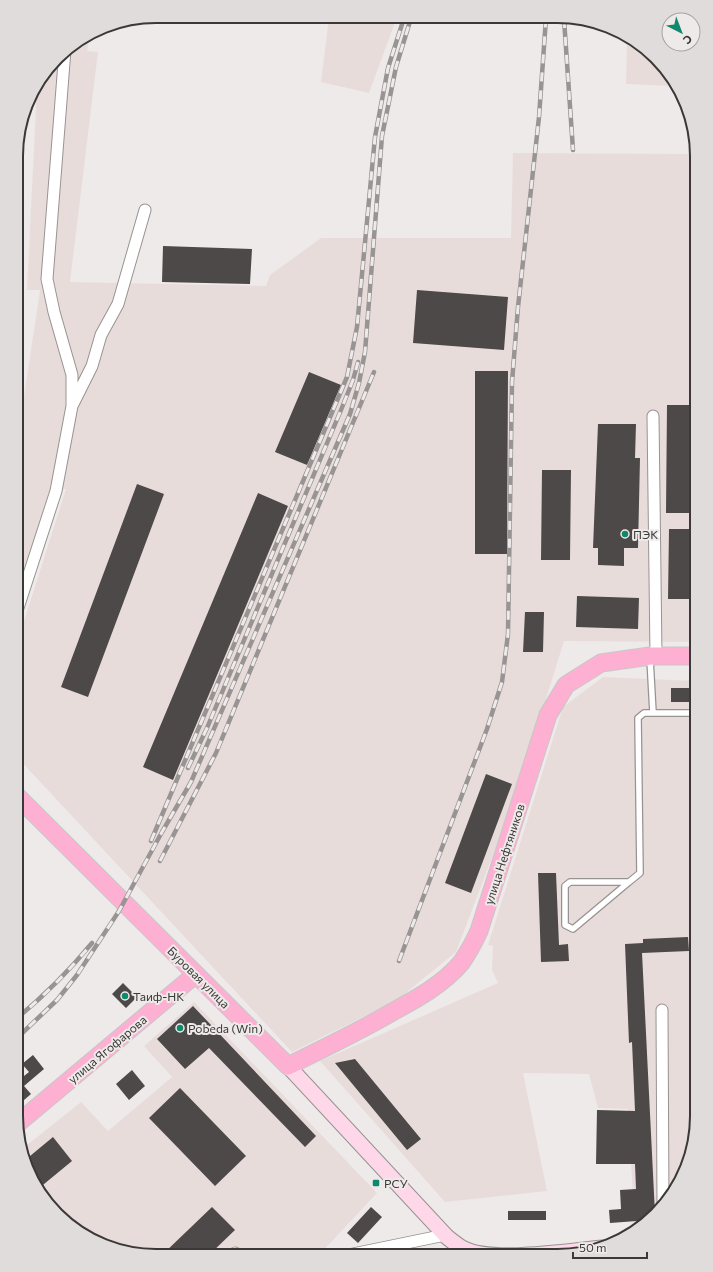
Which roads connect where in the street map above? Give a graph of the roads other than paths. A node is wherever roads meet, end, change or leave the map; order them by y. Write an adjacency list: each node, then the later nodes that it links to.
1 (64, 60): 3 (street)
2 (145, 210): 3 (street)
3 (72, 406): 5 (street)
4 (653, 416): 6 (street)
5 (23, 593)
6 (653, 656): 7 (main road, улица Нефтяников); 8 (lane); 14 (main road, улица Нефтяников)
7 (690, 656)
8 (653, 713): 9 (lane); 11 (lane)
9 (690, 713)
10 (23, 802): 12 (main road, Буровая улица)
11 (629, 882): 11 (lane)
12 (196, 974): 14 (main road, Буровая улица); 15 (main road, улица Ягофарова)
13 (662, 1010): 16 (street)
14 (288, 1066): 17 (street, Буровая улица)
15 (23, 1119)
16 (663, 1196)
17 (445, 1235): 18 (street); 19 (street, Буровая улица)
18 (377, 1249)
19 (466, 1249)

